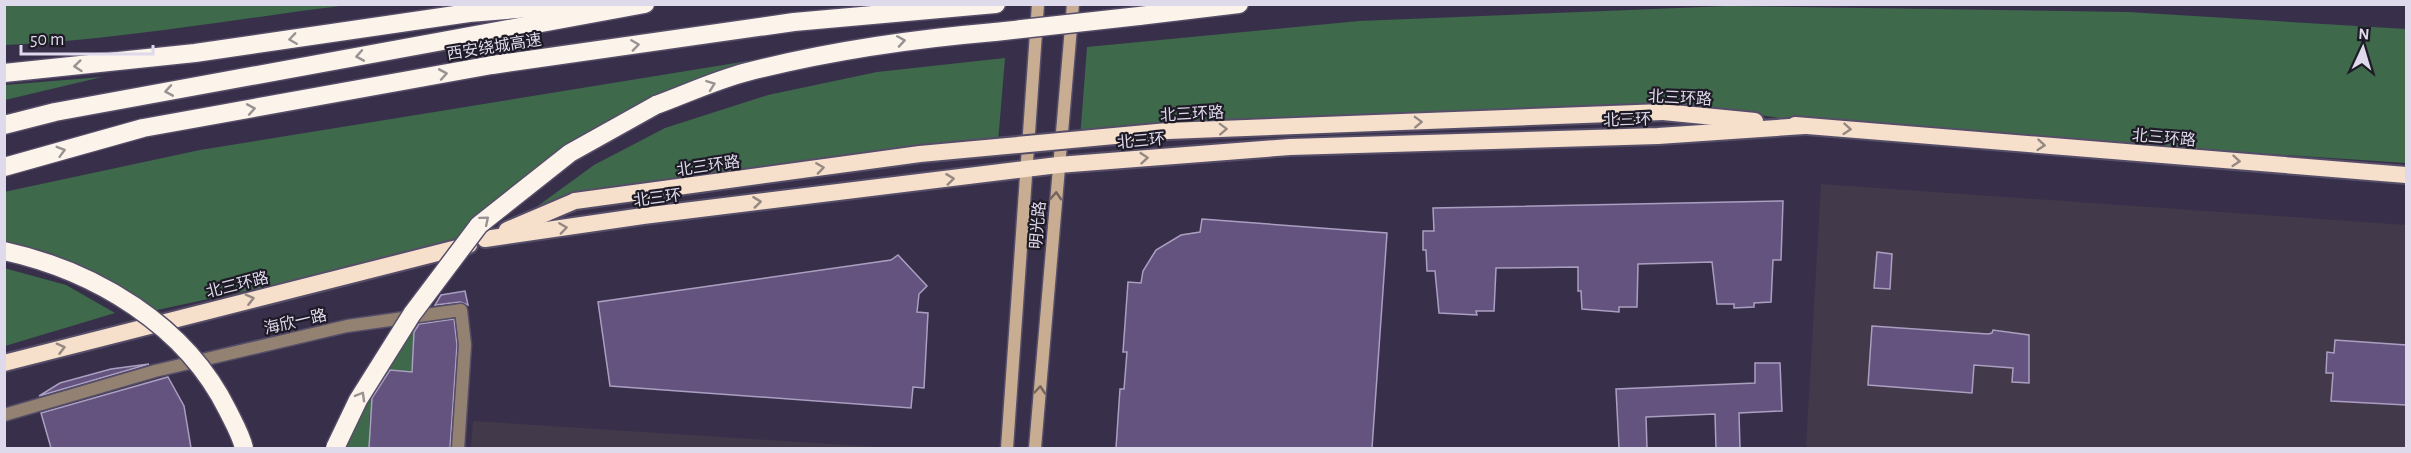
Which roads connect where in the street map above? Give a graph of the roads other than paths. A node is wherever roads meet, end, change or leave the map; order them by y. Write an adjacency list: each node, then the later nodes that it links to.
1 (580, 4): 7 (highway, one-way to 7)
2 (645, 4): 8 (highway, 西安绕城高速, one-way to 8)
3 (1038, 4): 12 (main road, 明光路)
4 (1073, 4): 10 (main road, 明光路)
5 (1239, 4): 19 (highway, one-way to 5, bridge)
6 (989, 5): 11 (highway, 西安绕城高速, one-way to 6)
7 (4, 73)
8 (4, 125)
9 (1804, 126): 10 (highway, 北三环, one-way to 9); 13 (highway, 北三环路, one-way to 13); 14 (highway, 北三环路, one-way to 9, bridge)
10 (1058, 165): 12 (highway, 北三环); 22 (main road, 明光路, one-way to 10)
11 (4, 167)
12 (1026, 170): 14 (highway, 北三环, one-way to 12); 21 (main road, 明光路)
13 (2406, 175)
14 (484, 239): 16 (highway, 北三环路, one-way to 14)
15 (4, 251): 18 (highway, bridge)
16 (4, 363)
17 (4, 415): 20 (street, 海欣一路)
18 (244, 448)
19 (335, 448)
20 (458, 448)
21 (1007, 448)
22 (1035, 448)

